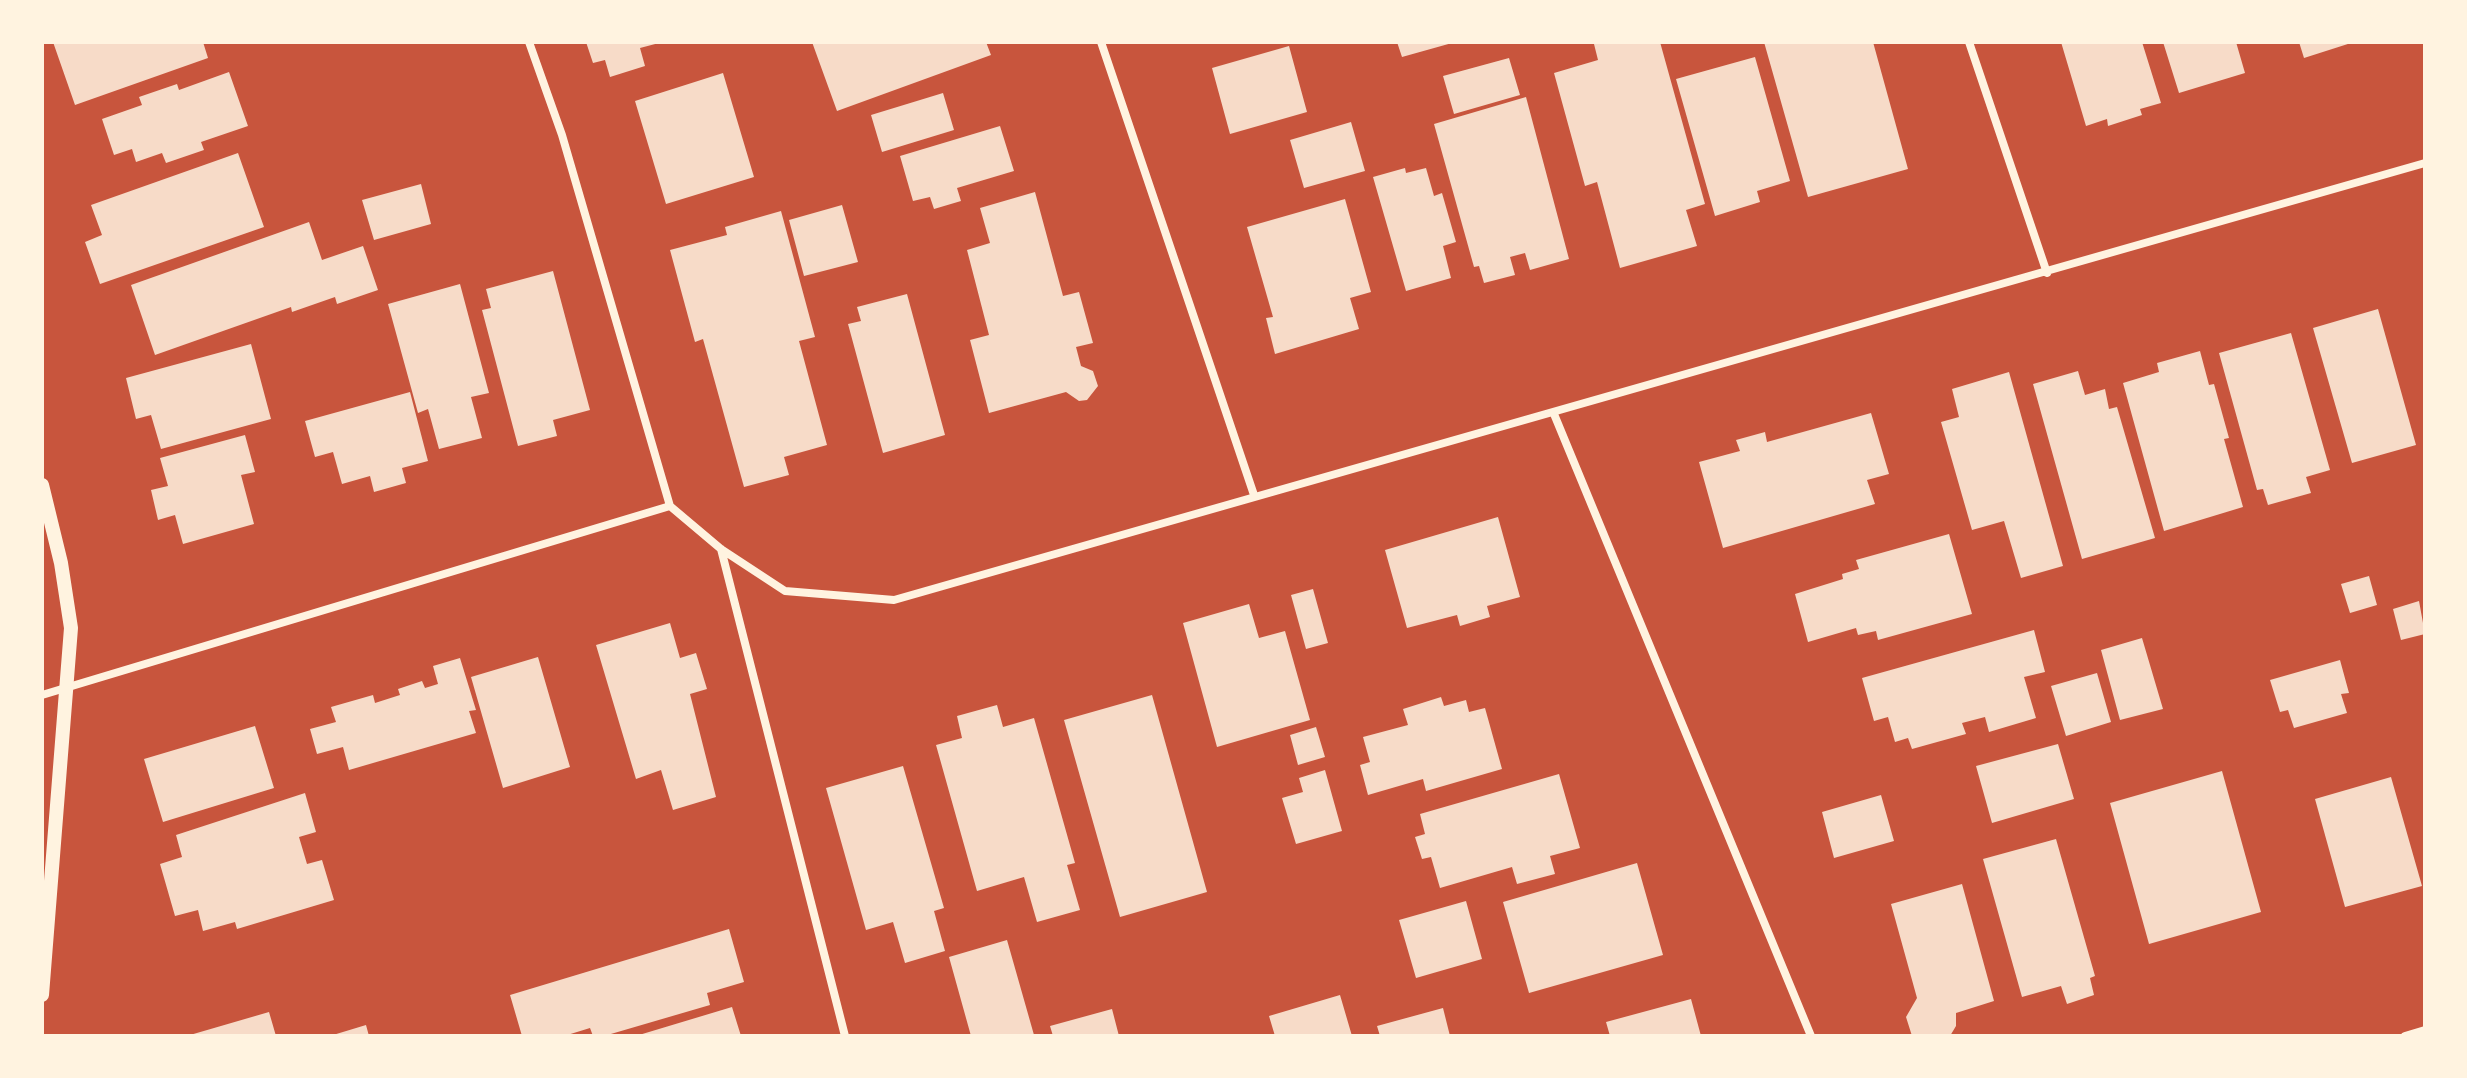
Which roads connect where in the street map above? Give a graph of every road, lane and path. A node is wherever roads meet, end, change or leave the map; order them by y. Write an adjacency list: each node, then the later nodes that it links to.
1 (529, 42): 9 (street)
2 (1101, 42): 8 (street)
3 (1969, 42): 5 (street)
4 (2425, 163): 5 (street)
5 (2047, 273): 6 (street)
6 (1554, 414): 8 (street); 16 (street)
7 (42, 485): 11 (street)
8 (1254, 495): 10 (street)
9 (670, 506): 10 (street); 11 (street)
10 (721, 549): 15 (street)
11 (65, 688): 12 (street); 13 (street)
12 (42, 695)
13 (42, 995)
14 (2425, 1030): 17 (street)
15 (845, 1036)
16 (1811, 1036)
17 (2405, 1036)

